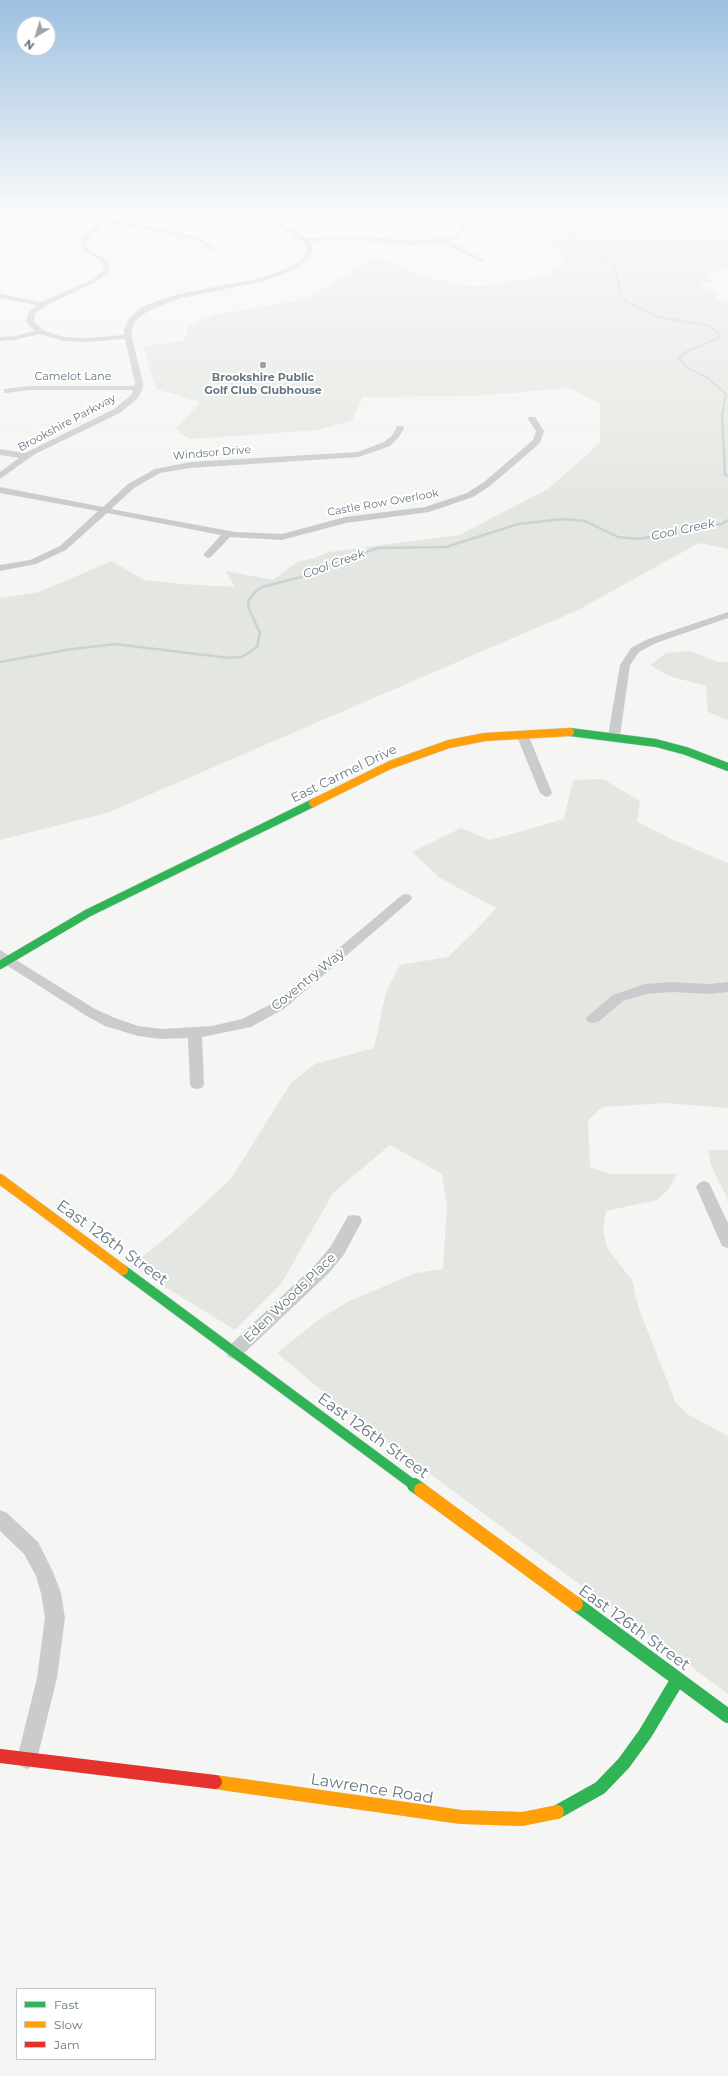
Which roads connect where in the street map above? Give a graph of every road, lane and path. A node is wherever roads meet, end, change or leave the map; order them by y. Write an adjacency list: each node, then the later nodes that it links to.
1 (37, 309): 3 (street)
2 (146, 309): 4 (street)
3 (40, 332): 4 (street); 5 (street)
4 (128, 337): 6 (street)
5 (0, 339)
6 (139, 388): 7 (street, Camelot Lane); 11 (street, Brookshire Parkway)
7 (7, 391)
8 (532, 419): 15 (street, Castle Row Overlook)
9 (400, 428): 14 (street, Windsor Drive)
10 (0, 452): 11 (street)
11 (24, 456): 12 (street, Brookshire Parkway)
12 (0, 476)
13 (0, 490): 14 (street, Castle Row Overlook)
14 (105, 510): 15 (street, Castle Row Overlook); 17 (street, Windsor Drive)
15 (228, 533): 16 (street)
16 (208, 555)
17 (0, 568)
18 (728, 615): 20 (street)
19 (522, 734): 20 (street, East Carmel Drive); 22 (street); 24 (street, East Carmel Drive)
20 (614, 736): 21 (street, East Carmel Drive)
21 (728, 766)
22 (546, 793)
23 (406, 898): 27 (street, Coventry Way)
24 (2, 960): 27 (street, Coventry Way)
25 (728, 987): 26 (street)
26 (593, 1018)
27 (195, 1033): 28 (street)
28 (197, 1084)
29 (2, 1185): 33 (street, East 126th Street)
30 (704, 1187): 32 (street)
31 (354, 1221): 33 (street, Eden Woods Place)
32 (728, 1241)
33 (234, 1352): 35 (street, East 126th Street)
34 (0, 1518): 38 (street)
35 (678, 1679): 36 (street, East 126th Street); 38 (street, Lawrence Road)
36 (728, 1716)
37 (0, 1756): 38 (street, Lawrence Road)
38 (27, 1759)

